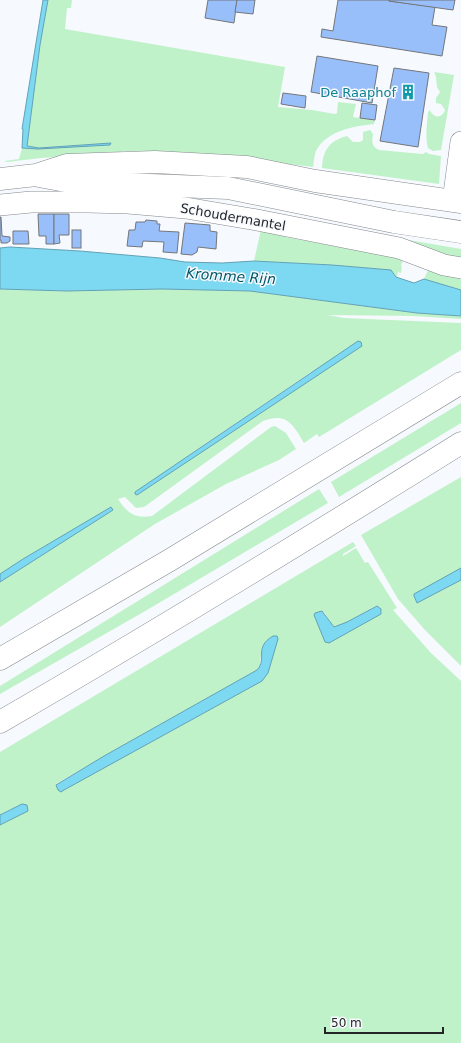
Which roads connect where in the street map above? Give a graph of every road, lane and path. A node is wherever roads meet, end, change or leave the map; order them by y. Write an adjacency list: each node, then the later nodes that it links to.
1 (461, 142): 4 (street)
2 (36, 175): 3 (main road, Schoudermantel); 4 (main road, Schoudermantel); 6 (main road, Schoudermantel)
3 (0, 179)
4 (457, 202)
5 (0, 205): 7 (street, Schoudermantel)
6 (461, 232)
7 (461, 268)
8 (461, 383): 10 (main road)
9 (461, 443): 11 (main road)
10 (0, 659)
11 (0, 722)

